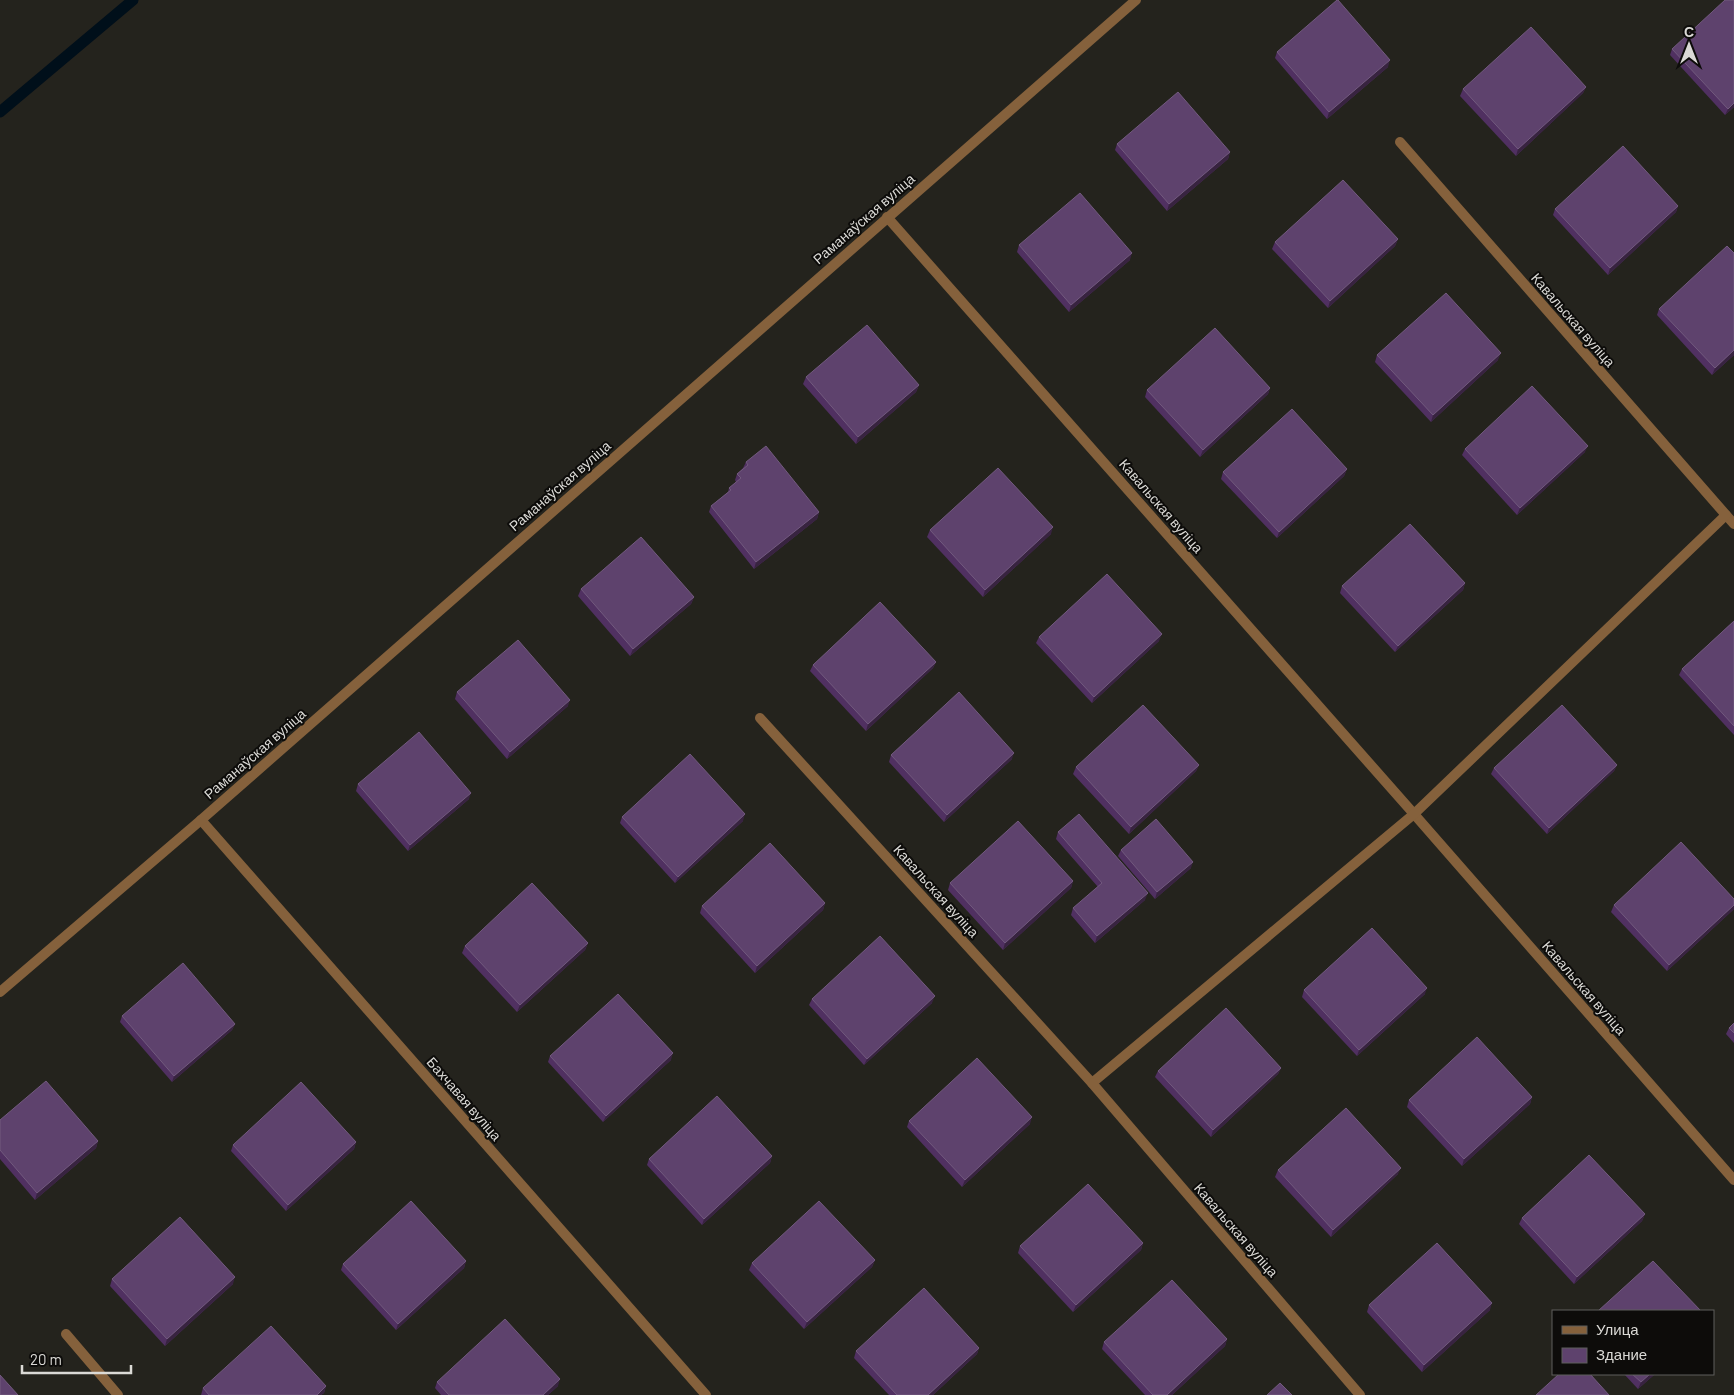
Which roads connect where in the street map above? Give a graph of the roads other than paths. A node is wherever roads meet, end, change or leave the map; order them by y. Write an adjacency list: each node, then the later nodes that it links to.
1 (1136, 0): 3 (street, Раманаўская вуліца)
2 (1400, 142): 4 (street, Кавальская вуліца)
3 (887, 216): 7 (street, Кавальская вуліца); 8 (street, Раманаўская вуліца)
4 (1726, 515): 5 (street, Кавальская вуліца); 7 (street)
5 (1734, 524)
6 (760, 718): 10 (street, Кавальская вуліца)
7 (1414, 814): 10 (street); 11 (street, Кавальская вуліца)
8 (201, 820): 9 (street, Раманаўская вуліца); 14 (street, Бахчавая вуліца)
9 (0, 992)
10 (1092, 1083): 15 (street, Кавальская вуліца)
11 (1734, 1180)
12 (66, 1334): 13 (street)
13 (118, 1395)
14 (706, 1395)
15 (1360, 1395)

